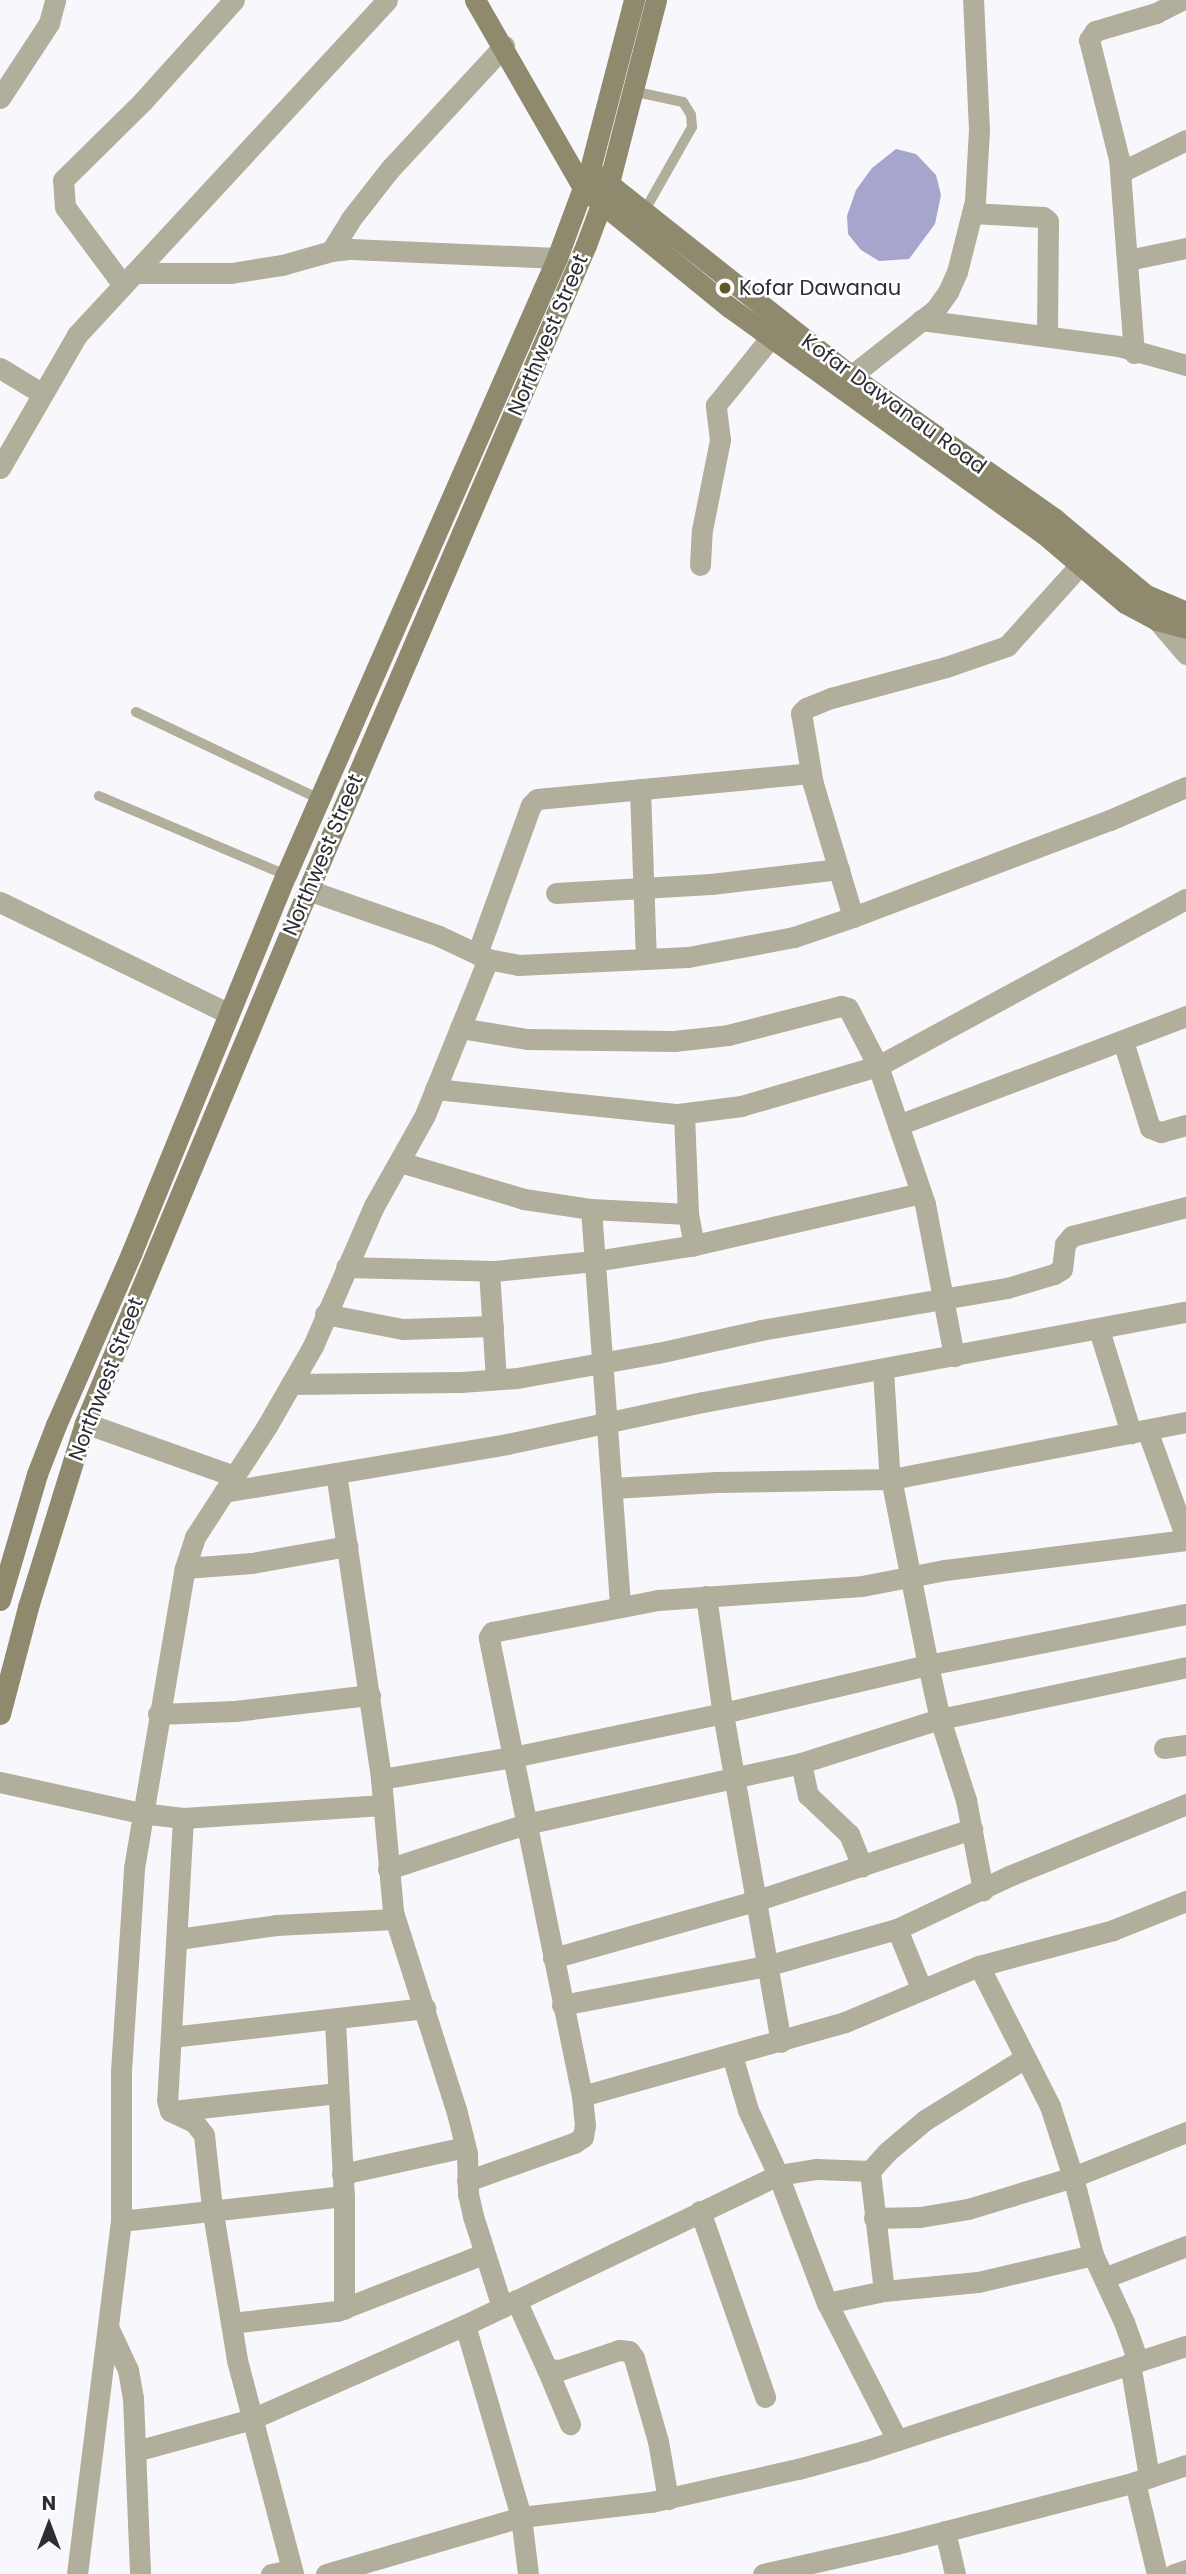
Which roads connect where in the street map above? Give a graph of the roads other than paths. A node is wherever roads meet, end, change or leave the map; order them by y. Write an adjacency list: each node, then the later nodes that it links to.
1 (55, 0): 11 (street)
2 (234, 0): 22 (street)
3 (387, 0): 22 (street)
4 (475, 0): 9 (main road)
5 (634, 0): 14 (main road, Northwest Street)
6 (656, 0): 10 (main road, Northwest Street)
7 (973, 0): 17 (street)
8 (1182, 0): 13 (street)
9 (504, 46): 14 (main road); 19 (street)
10 (632, 90): 15 (main road, Northwest Street); 16 (lane)
11 (0, 98)
12 (1186, 140): 13 (street)
13 (1121, 172): 21 (street)
14 (581, 174): 15 (main road); 20 (main road, Northwest Street)
15 (606, 193): 16 (main road, Kofar Dawanau Road); 25 (main road); 48 (main road, Northwest Street)
16 (644, 212): 29 (main road, Kofar Dawanau Road)
17 (972, 214): 23 (street); 24 (street)
18 (1186, 248): 21 (street)
19 (331, 251): 20 (street); 22 (street)
20 (557, 258): 44 (main road, Northwest Street)
21 (1128, 260): 26 (street)
22 (128, 279): 30 (street)
23 (921, 320): 24 (street); 29 (street)
24 (1047, 336): 26 (street)
25 (771, 337): 32 (main road); 33 (street)
26 (1134, 353): 27 (street)
27 (1186, 365)
28 (0, 368): 30 (street)
29 (851, 376): 32 (main road, Kofar Dawanau Road)
30 (43, 394): 31 (street)
31 (0, 468)
32 (1049, 527): 34 (main road); 35 (main road, Kofar Dawanau Road)
33 (700, 565)
34 (1080, 565): 36 (main road); 40 (street)
35 (1186, 612)
36 (1157, 620): 37 (main road); 38 (street)
37 (1186, 628)
38 (1186, 654)
39 (136, 712): 44 (lane)
40 (811, 773): 42 (street); 45 (street)
41 (1186, 786): 52 (street)
42 (640, 789): 47 (street); 53 (street)
43 (99, 796): 46 (lane)
44 (319, 799): 46 (main road, Northwest Street)
45 (839, 869): 47 (street); 52 (street)
46 (286, 875): 55 (main road, Northwest Street)
47 (643, 889): 49 (street); 54 (street)
48 (308, 890): 53 (street); 85 (main road, Northwest Street)
49 (556, 893)
50 (1186, 899): 59 (street)
51 (0, 902): 55 (street)
52 (853, 917): 54 (street)
53 (482, 957): 54 (street); 57 (street)
54 (646, 959)
55 (228, 1013): 96 (main road, Northwest Street)
56 (1186, 1016): 58 (street)
57 (460, 1028): 59 (street); 60 (street)
58 (1123, 1041): 62 (street); 63 (street)
59 (878, 1066): 61 (street); 62 (street)
60 (435, 1089): 61 (street); 64 (street)
61 (684, 1114): 68 (street)
62 (898, 1125): 65 (street)
63 (1186, 1125)
64 (400, 1162): 67 (street); 71 (street)
65 (921, 1193): 69 (street); 73 (street)
66 (1186, 1207): 73 (street)
67 (591, 1209): 68 (street); 70 (street)
68 (688, 1214): 69 (street)
69 (694, 1245): 70 (street)
70 (595, 1261): 72 (street); 79 (street)
71 (346, 1267): 72 (street); 75 (street)
72 (489, 1271): 76 (street)
73 (942, 1300): 78 (street); 79 (street)
74 (1186, 1312): 77 (street)
75 (325, 1314): 76 (street); 82 (street)
76 (493, 1326): 81 (street)
77 (1099, 1330): 78 (street); 86 (street)
78 (954, 1356): 80 (street)
79 (604, 1362): 81 (street); 83 (street)
80 (883, 1370): 83 (street); 88 (street)
81 (496, 1379): 82 (street)
82 (291, 1384): 89 (street)
83 (608, 1422): 87 (street); 90 (street)
84 (1186, 1422): 86 (street)
85 (85, 1423): 89 (street); 103 (main road, Northwest Street)
86 (1139, 1431): 88 (street); 91 (street)
87 (336, 1473): 89 (street); 92 (street)
88 (892, 1479): 90 (street); 94 (street)
89 (229, 1484): 93 (street)
90 (612, 1488): 97 (street)
91 (1186, 1539): 94 (street)
92 (347, 1546): 93 (street); 101 (street)
93 (185, 1568): 104 (street)
94 (911, 1577): 95 (street); 99 (street)
95 (706, 1596): 97 (street); 102 (street)
96 (0, 1600)
97 (620, 1607): 108 (street)
98 (1186, 1614): 99 (street)
99 (928, 1665): 102 (street); 105 (street)
100 (1186, 1667): 105 (street)
101 (369, 1695): 104 (street); 110 (street)
102 (723, 1713): 108 (street); 111 (street)
103 (0, 1714)
104 (158, 1714): 115 (street)
105 (940, 1719): 109 (street); 118 (street)
106 (1186, 1745): 107 (street)
107 (1164, 1748)
108 (513, 1756): 110 (street); 117 (street)
109 (801, 1763): 111 (street); 119 (street)
110 (381, 1779): 114 (street)
111 (734, 1779): 117 (street); 122 (street)
112 (0, 1782): 115 (street)
113 (1186, 1804): 121 (street)
114 (383, 1805): 116 (street); 120 (street)
115 (141, 1813): 116 (street); 152 (street)
116 (183, 1818): 126 (street)
117 (526, 1824): 120 (street); 127 (street)
118 (972, 1829): 119 (street); 121 (street)
119 (862, 1867): 122 (street)
120 (388, 1869): 124 (street)
121 (983, 1890): 125 (street)
122 (755, 1901): 127 (street); 128 (street)
123 (1186, 1901): 129 (street)
124 (395, 1919): 126 (street); 132 (street)
125 (897, 1929): 128 (street); 130 (street)
126 (178, 1939): 134 (street)
127 (553, 1958): 131 (street)
128 (766, 1966): 131 (street); 135 (street)
129 (979, 1966): 130 (street); 137 (street)
130 (921, 1988): 135 (street)
131 (562, 2005): 139 (street)
132 (425, 2008): 133 (street); 142 (street)
133 (335, 2021): 134 (street); 138 (street)
134 (171, 2037): 140 (street)
135 (781, 2042): 136 (street)
136 (732, 2055): 139 (street); 145 (street)
137 (1025, 2058): 143 (street); 146 (street)
138 (338, 2093): 140 (street); 144 (street)
139 (582, 2096): 147 (street)
140 (170, 2111): 149 (street)
141 (1186, 2132): 146 (street)
142 (465, 2147): 144 (street); 147 (street)
143 (870, 2171): 145 (street); 151 (street)
144 (342, 2174): 148 (street)
145 (778, 2175): 150 (street); 158 (street)
146 (1073, 2177): 151 (street); 155 (street)
147 (467, 2181): 154 (street)
148 (344, 2196): 149 (street); 160 (street)
149 (213, 2211): 152 (street); 161 (street)
150 (700, 2211): 159 (street); 167 (street)
151 (874, 2218): 157 (street)
152 (121, 2221): 163 (street)
153 (1186, 2246): 156 (street)
154 (483, 2254): 159 (street); 160 (street)
155 (1093, 2255): 156 (street); 157 (street)
156 (1104, 2278): 165 (street)
157 (884, 2291): 158 (street)
158 (827, 2303): 170 (street)
159 (509, 2304): 162 (street); 166 (street)
160 (344, 2309): 161 (street)
161 (231, 2323): 168 (street)
162 (465, 2325): 168 (street); 175 (street)
163 (109, 2329): 171 (street); 180 (street)
164 (1186, 2346): 165 (street)
165 (1134, 2362): 170 (street); 173 (street)
166 (547, 2369): 169 (street); 174 (street)
167 (765, 2397)
168 (252, 2419): 171 (street); 179 (street)
169 (570, 2424)
170 (897, 2440): 174 (street)
171 (136, 2451): 181 (street)
172 (1186, 2465): 173 (street)
173 (1142, 2479): 176 (street); 187 (street)
174 (668, 2499): 175 (street)
175 (521, 2517): 183 (street); 184 (street)
176 (945, 2531): 178 (street); 186 (street)
177 (1186, 2570): 188 (street)
178 (787, 2571): 185 (street)
179 (293, 2572): 182 (street)
180 (78, 2574)
181 (140, 2574)
182 (271, 2574)
183 (326, 2574)
184 (528, 2574)
185 (763, 2574)
186 (956, 2574)
187 (1157, 2574)
188 (1174, 2574)

